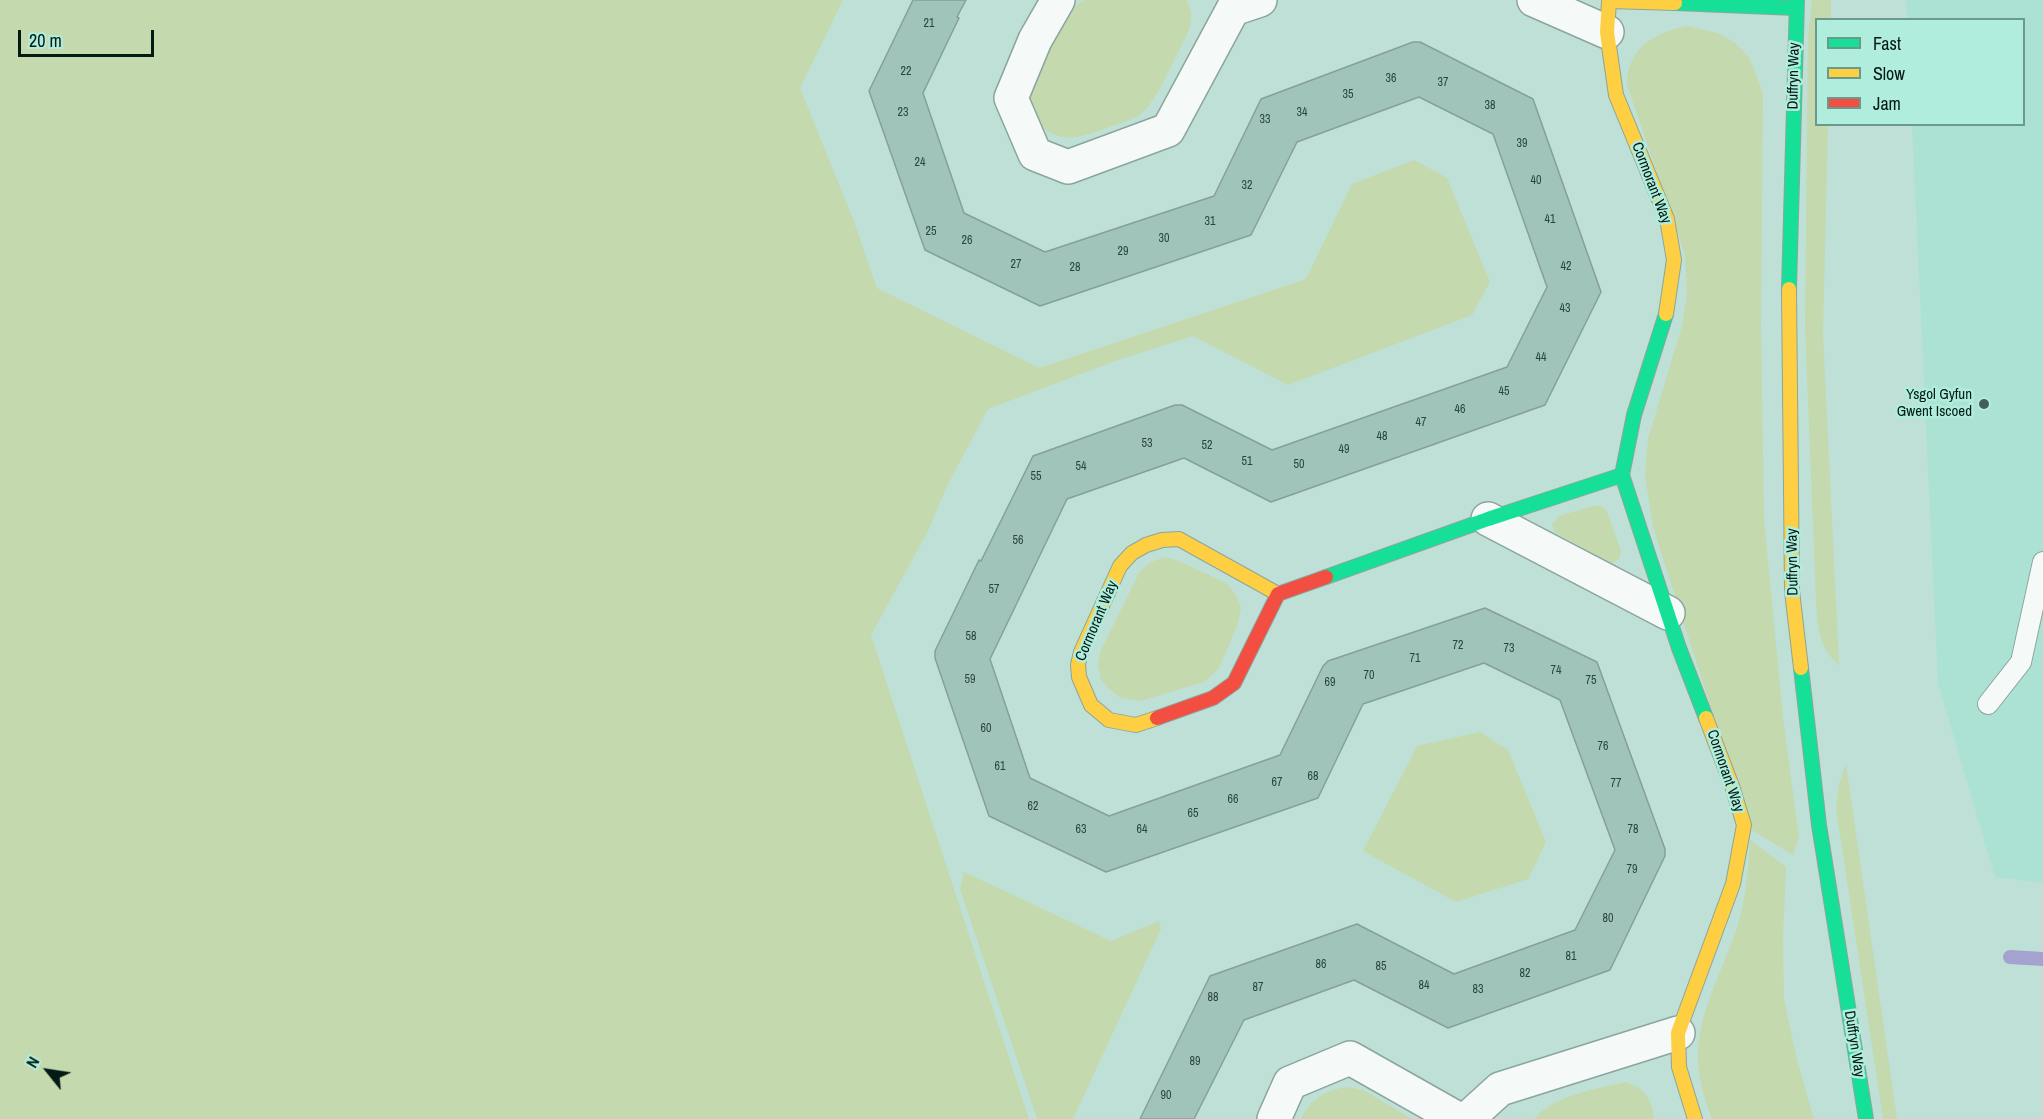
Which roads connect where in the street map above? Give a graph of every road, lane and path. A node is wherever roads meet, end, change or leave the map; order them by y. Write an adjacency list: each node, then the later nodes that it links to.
1 (1058, 0): 3 (street)
2 (1534, 0): 5 (street)
3 (1240, 3)
4 (1796, 4): 5 (street); 17 (street, Duffryn Way)
5 (1609, 11): 6 (street, Cormorant Way)
6 (1622, 475): 7 (street); 10 (street, Cormorant Way)
7 (1488, 519): 9 (street); 10 (street)
8 (2043, 562): 11 (lane)
9 (1278, 594): 9 (street, Cormorant Way)
10 (1668, 613): 12 (street, Cormorant Way)
11 (1988, 704)
12 (1678, 1033): 15 (street); 16 (street, Cormorant Way)
13 (1274, 1119): 14 (street)
14 (1458, 1119)
15 (1467, 1119)
16 (1695, 1119)
17 (1866, 1119)

